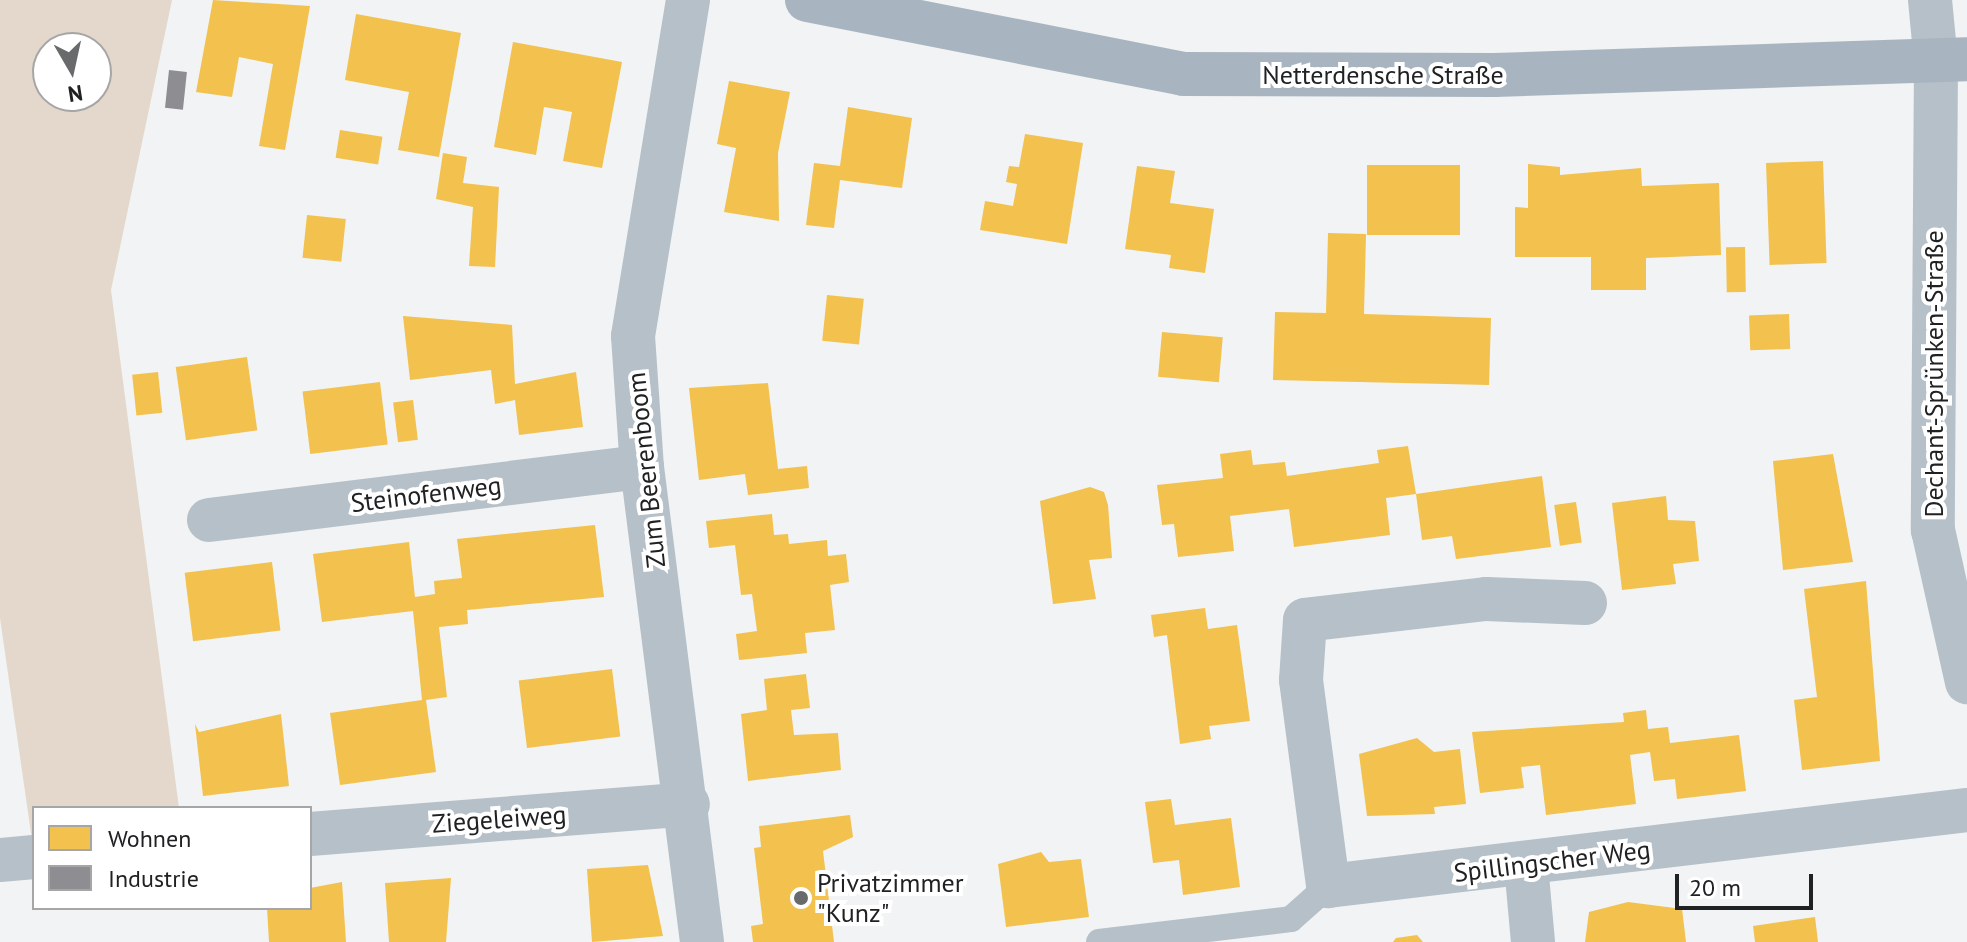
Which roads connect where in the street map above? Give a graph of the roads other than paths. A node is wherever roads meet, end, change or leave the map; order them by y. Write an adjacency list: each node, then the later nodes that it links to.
1 (688, 0): 5 (street, Zum Beerenboom)
2 (807, 0): 4 (street, Netterdensche Straße)
3 (1930, 0): 4 (street, Dechant-Sprünken-Straße)
4 (1952, 60): 8 (street, Dechant-Sprünken-Straße)
5 (642, 467): 6 (street, Steinofenweg); 9 (street, Zum Beerenboom)
6 (209, 520)
7 (1585, 603): 15 (street)
8 (1967, 682)
9 (688, 804): 11 (street, Ziegeleiweg); 17 (street, Zum Beerenboom)
10 (1967, 810): 14 (street, Spillingscher Weg)
11 (312, 834)
12 (32, 857): 13 (street)
13 (0, 860)
14 (1526, 865): 15 (street, Spillingscher Weg); 19 (street)
15 (1328, 886): 16 (lane)
16 (1292, 930): 18 (lane)
17 (702, 942)
18 (1099, 942)
19 (1533, 942)

